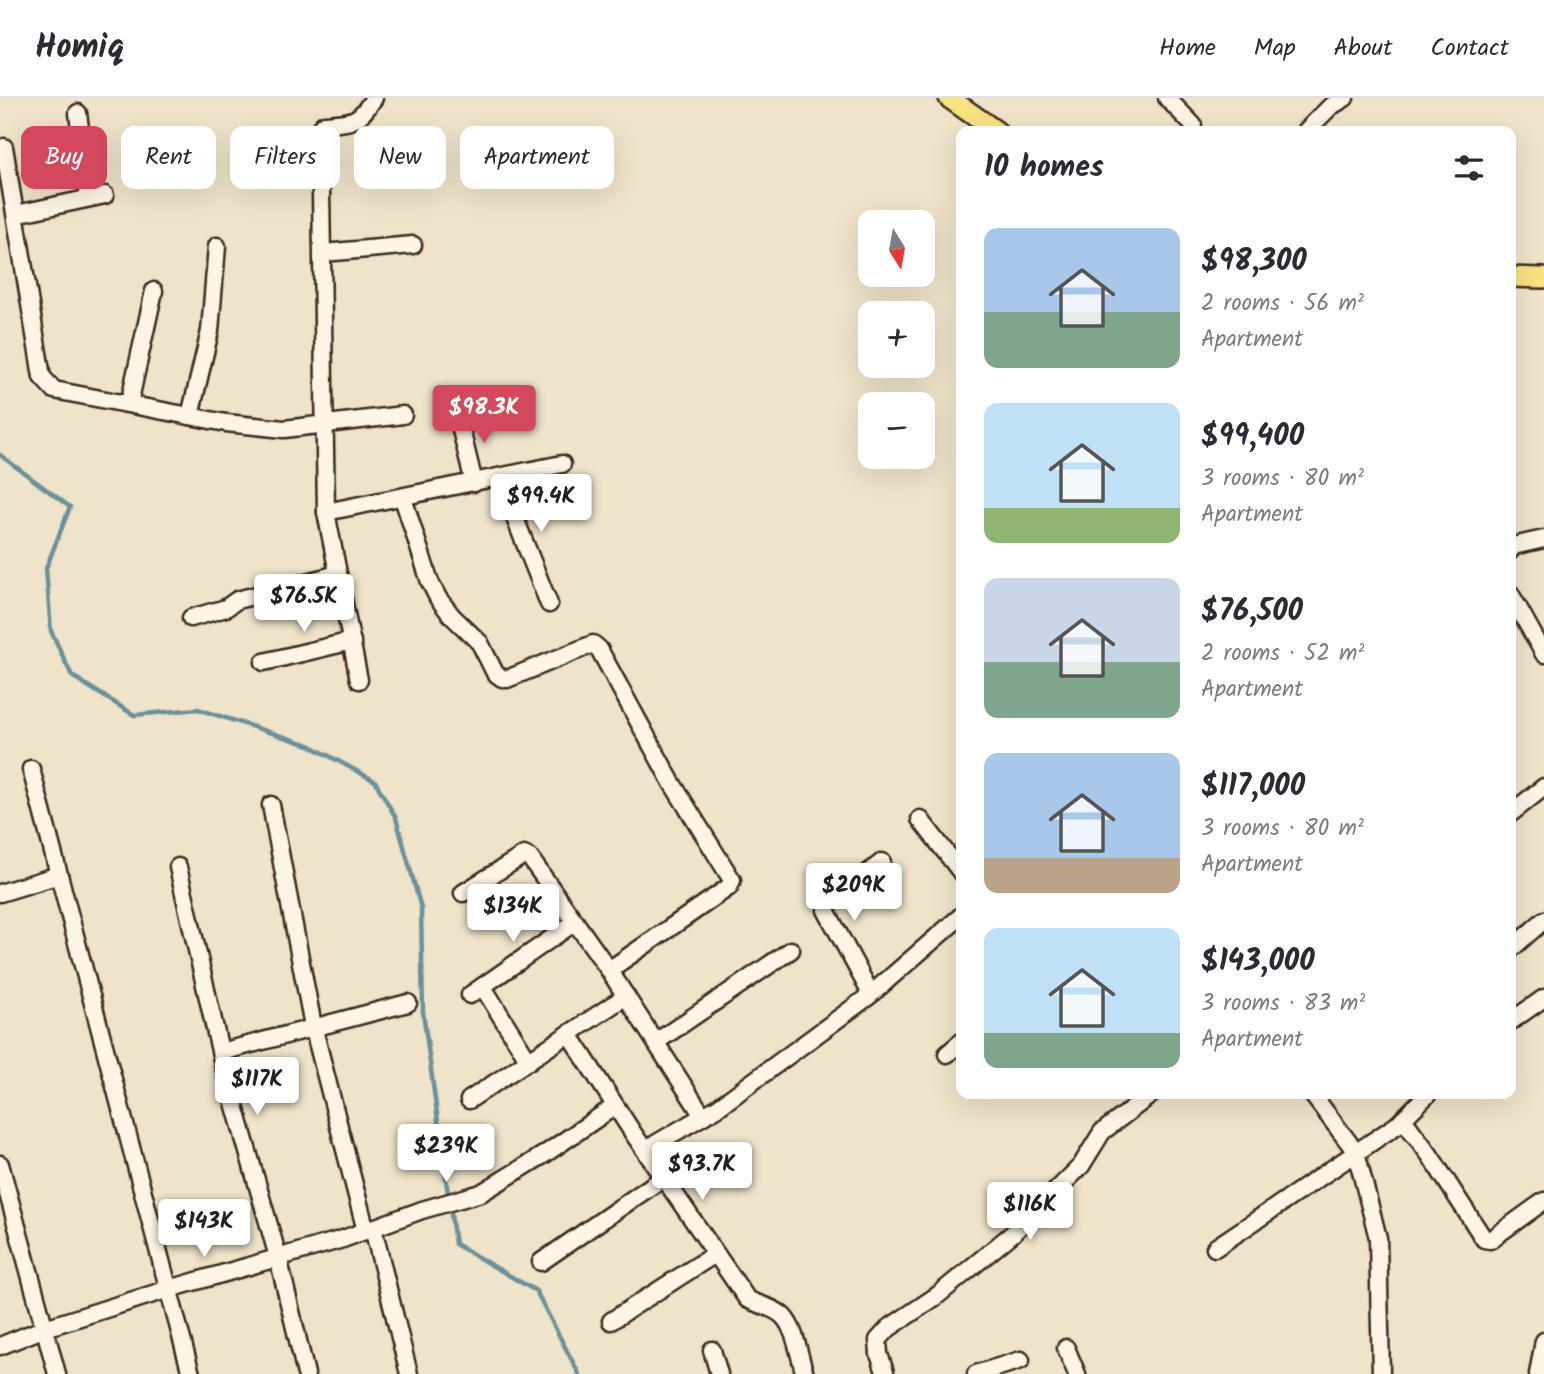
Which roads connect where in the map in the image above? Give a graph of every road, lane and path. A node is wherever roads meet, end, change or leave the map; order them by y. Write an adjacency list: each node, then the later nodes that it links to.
1 (374, 98): 13 (street)
2 (949, 98): 7 (main road)
3 (1167, 98): 6 (street)
4 (1345, 98): 8 (street)
5 (78, 113): 10 (street)
6 (1193, 125)
7 (989, 126)
8 (1311, 126)
9 (4, 147): 10 (street)
10 (16, 214): 17 (street)
11 (413, 245): 13 (street)
12 (217, 246): 19 (street)
13 (323, 253): 21 (street)
14 (1516, 277): 15 (main road)
15 (1544, 278)
16 (155, 292): 17 (street)
17 (129, 404): 19 (street)
18 (403, 415): 21 (street)
19 (190, 416): 21 (street)
20 (458, 417): 24 (street)
21 (324, 426): 26 (street)
22 (562, 464): 23 (street)
23 (499, 478): 24 (street); 30 (street)
24 (474, 483): 25 (street)
25 (403, 498): 26 (street); 53 (street)
26 (326, 512): 29 (street)
27 (1544, 539): 28 (street)
28 (1516, 545)
29 (338, 574): 32 (street); 33 (street)
30 (549, 604)
31 (1516, 604): 34 (street)
32 (191, 618)
33 (352, 641): 35 (street); 36 (street)
34 (1544, 654)
35 (264, 662)
36 (359, 680)
37 (31, 769): 45 (street)
38 (1544, 786): 40 (street)
39 (271, 805): 59 (street)
40 (1516, 809)
41 (920, 819): 43 (street)
42 (882, 862): 54 (street)
43 (956, 866)
44 (178, 867): 63 (street)
45 (59, 875): 46 (street); 83 (street)
46 (0, 893)
47 (463, 893): 49 (street)
48 (956, 920): 54 (street)
49 (575, 922): 53 (street); 65 (street)
50 (1543, 925): 51 (street)
51 (1516, 945)
52 (792, 950): 61 (street)
53 (609, 970): 55 (street)
54 (872, 994): 71 (street)
55 (626, 996): 60 (street); 61 (street)
56 (1544, 998): 58 (street)
57 (408, 1003): 59 (street)
58 (1516, 1018)
59 (313, 1026): 63 (street); 78 (street)
60 (569, 1034): 65 (street); 70 (street)
61 (656, 1042): 71 (street)
62 (956, 1046): 64 (street)
63 (221, 1052): 81 (street)
64 (947, 1054)
65 (529, 1060): 69 (street)
66 (1145, 1099): 91 (street)
67 (1316, 1099): 74 (street)
68 (1423, 1099): 72 (street)
69 (469, 1100)
70 (615, 1106): 73 (street); 78 (street)
71 (704, 1116): 73 (street)
72 (1403, 1119): 74 (street); 77 (street)
73 (645, 1150): 76 (street)
74 (1356, 1152): 79 (street); 100 (street)
75 (0, 1164): 85 (street)
76 (663, 1178): 80 (street); 82 (street)
77 (1544, 1201)
78 (370, 1229): 81 (street); 95 (street)
79 (1215, 1248)
80 (715, 1254): 84 (street); 97 (street)
81 (278, 1257): 83 (street); 94 (street)
82 (541, 1262)
83 (169, 1289): 85 (street); 93 (street)
84 (611, 1321)
85 (45, 1328): 87 (street); 92 (street)
86 (1544, 1341): 101 (street)
87 (0, 1346)
88 (1066, 1348): 99 (street)
89 (712, 1350): 96 (street)
90 (1021, 1360): 98 (street)
91 (884, 1373)
92 (57, 1374)
93 (191, 1374)
94 (306, 1374)
95 (409, 1374)
96 (719, 1374)
97 (805, 1374)
98 (976, 1374)
99 (1077, 1374)
100 (1381, 1374)
101 (1538, 1374)

